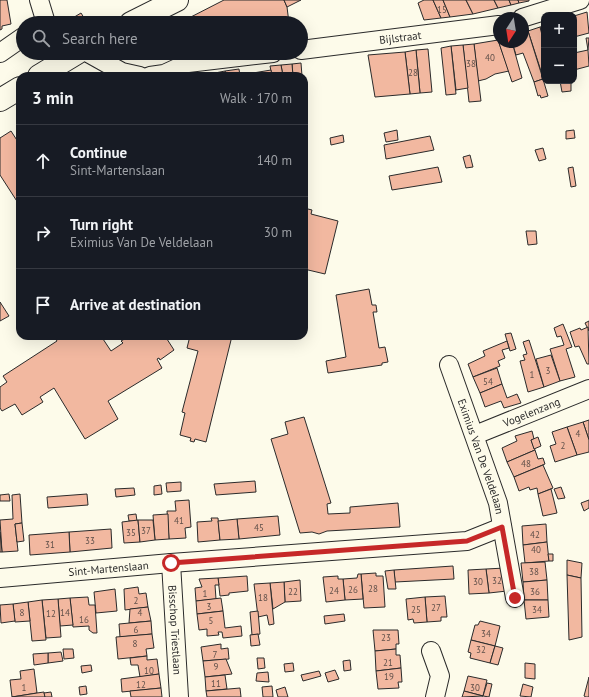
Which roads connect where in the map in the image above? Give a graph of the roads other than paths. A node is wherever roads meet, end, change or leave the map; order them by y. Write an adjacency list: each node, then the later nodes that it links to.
1 (39, 0): 4 (street)
2 (177, 0): 5 (main road)
3 (580, 0): 6 (street)
4 (43, 16)
5 (144, 16)
6 (529, 16)
7 (493, 26): 9 (street, Bijlstraat)
8 (16, 42): 10 (street)
9 (308, 49)
10 (0, 53)
11 (65, 60): 14 (main road)
12 (91, 60): 15 (street)
13 (214, 60): 16 (street)
14 (46, 72)
15 (122, 72)
16 (168, 72)
17 (16, 90): 18 (main road)
18 (0, 100)
19 (449, 364): 21 (street, Eximius Van De Veldelaan)
20 (589, 390): 21 (street, Vogelenzang)
21 (475, 435): 22 (street, Eximius Van De Veldelaan)
22 (502, 527): 23 (street, Sint-Martenslaan); 25 (street, Eximius Van De Veldelaan)
23 (171, 563): 24 (street, Sint-Martenslaan); 27 (street, Bisschop Triestlaan)
24 (0, 578)
25 (515, 598)
26 (431, 651): 28 (street)
27 (179, 697)
28 (435, 697)

